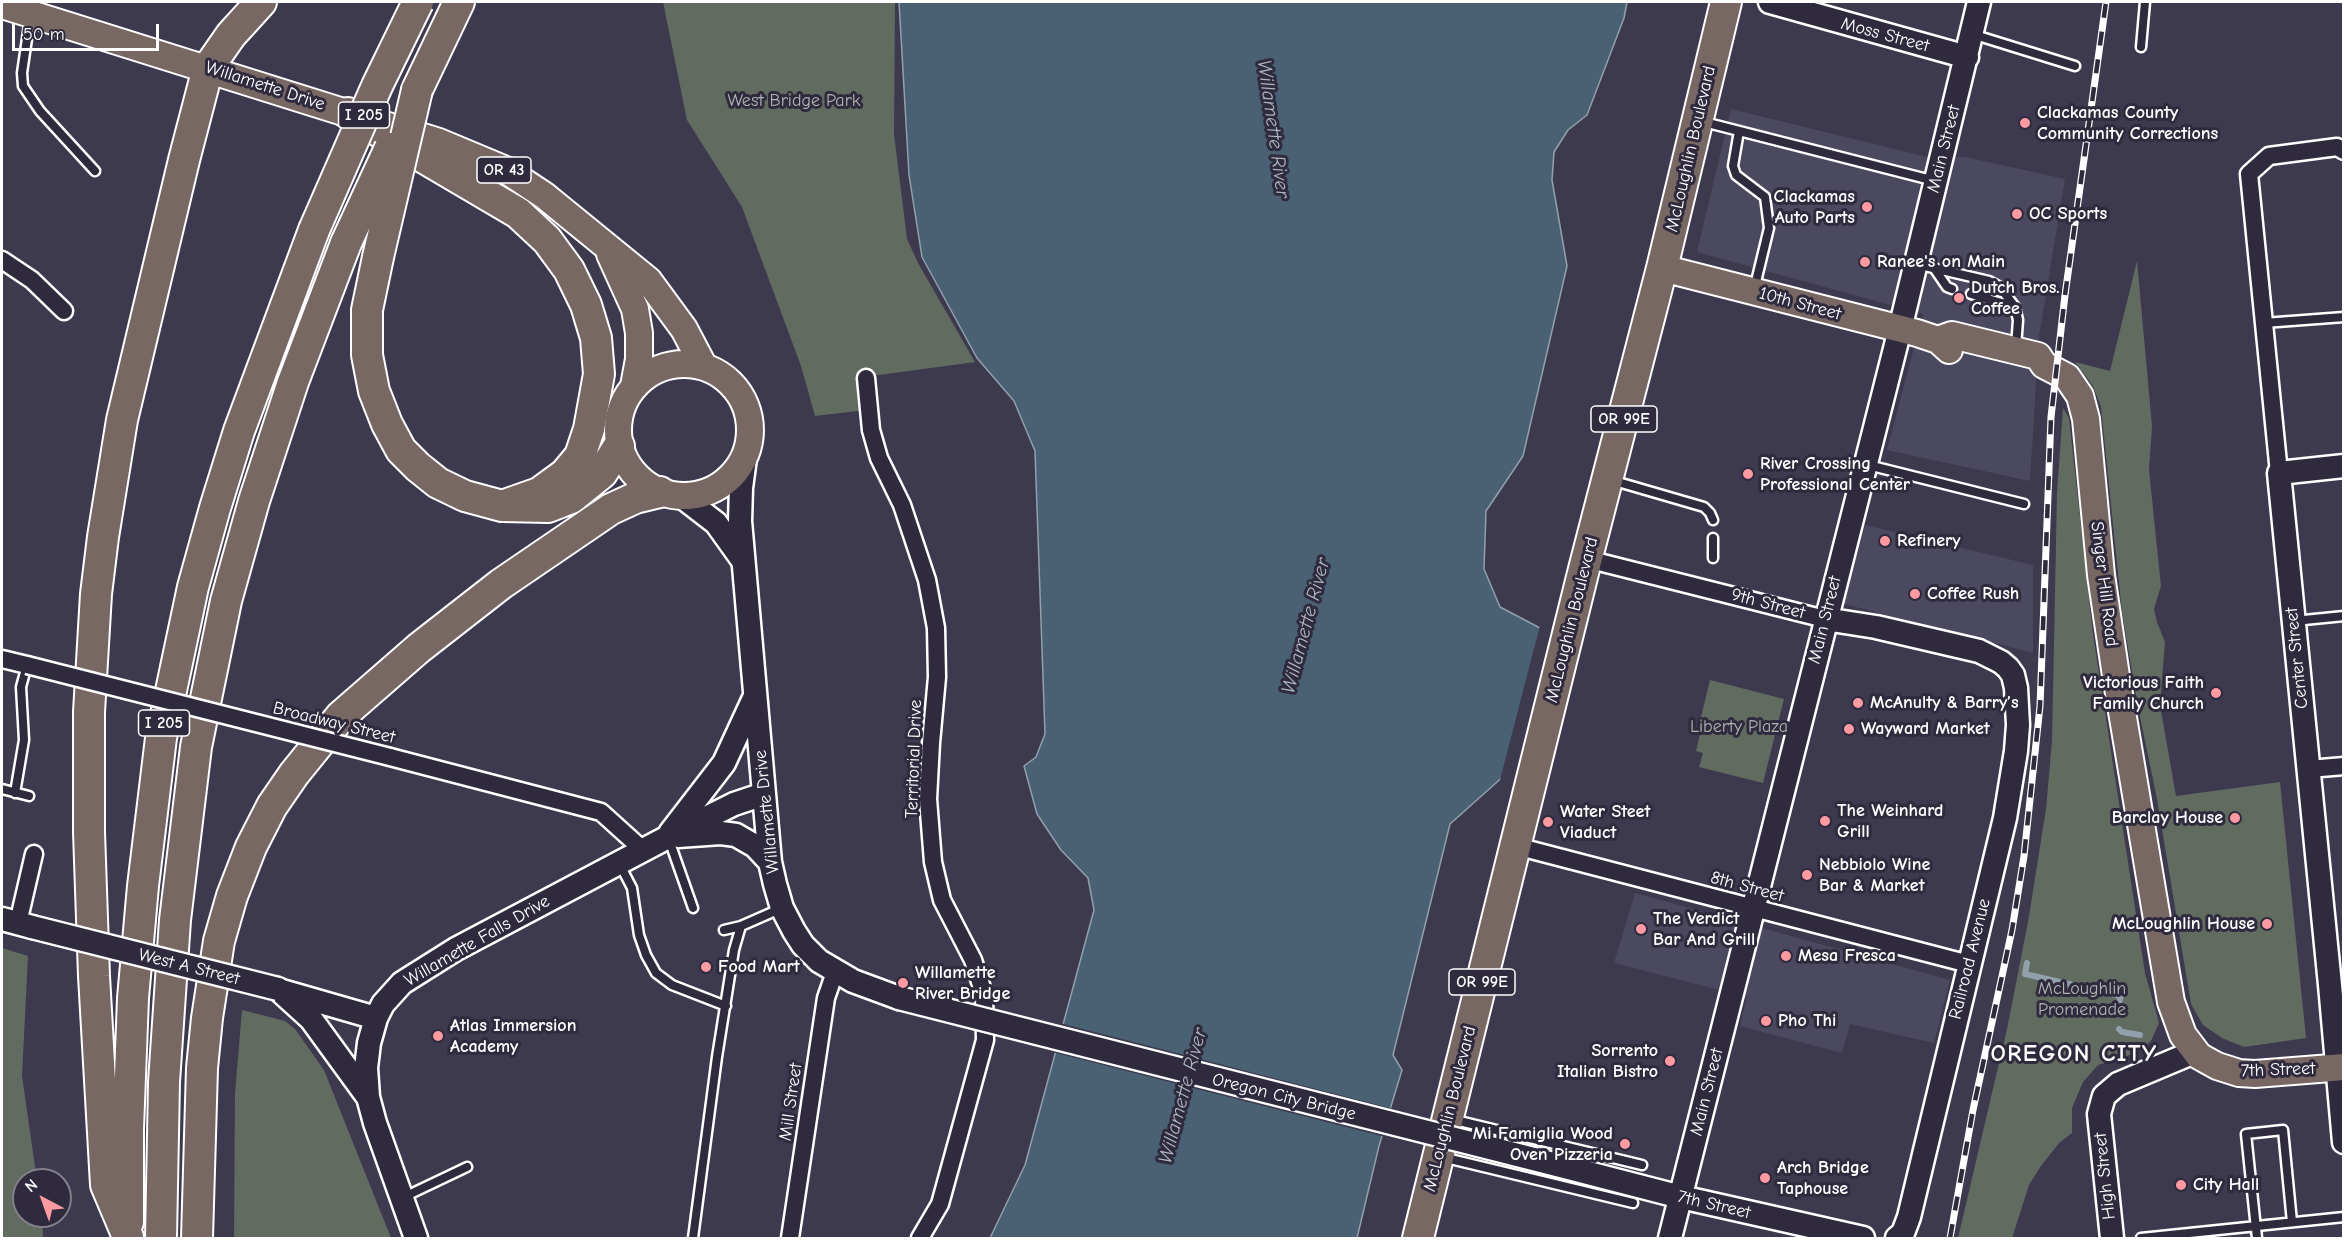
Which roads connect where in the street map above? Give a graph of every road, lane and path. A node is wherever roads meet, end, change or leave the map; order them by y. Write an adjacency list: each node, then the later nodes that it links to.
1 (261, 2): 14 (highway)
2 (418, 2): 100 (highway, I 205, bridge)
3 (459, 2): 15 (highway, I 205)
4 (1726, 2): 17 (highway, McLoughlin Boulevard / OR 99E)
5 (1770, 2): 12 (main road, Moss Street)
6 (1979, 2): 10 (main road, Main Street)
7 (2145, 2): 11 (lane)
8 (2, 5): 9 (main road, Willamette Drive / OR 43)
9 (31, 14): 14 (main road, Willamette Drive / OR 43); 20 (lane)
10 (1972, 34): 12 (main road, Main Street); 13 (lane)
11 (2141, 47)
12 (1966, 57): 21 (main road, Main Street)
13 (2075, 66)
14 (208, 68): 16 (main road, Willamette Drive / OR 43); 100 (highway)
15 (417, 90): 48 (highway, bridge); 101 (highway, I 205, bridge)
16 (348, 113): 22 (main road, Willamette Drive / OR 43); 48 (highway)
17 (1697, 120): 18 (lane); 25 (highway, McLoughlin Boulevard / OR 99E)
18 (1739, 131): 21 (lane); 27 (lane)
19 (2343, 151): 32 (street, Center Street)
20 (95, 171)
21 (1936, 181): 24 (main road, Main Street)
22 (608, 248): 36 (main road, Willamette Drive / OR 43); 39 (main road, Willamette Drive / OR 43)
23 (2, 260): 30 (street)
24 (1925, 266): 26 (lane); 29 (lane); 33 (main road, Main Street)
25 (1662, 268): 27 (main road, 10th Street); 45 (highway, McLoughlin Boulevard / OR 99E)
26 (1952, 289)
27 (1753, 292): 33 (main road, 10th Street)
28 (1971, 294): 29 (lane)
29 (2015, 308): 35 (lane)
30 (64, 311)
31 (2343, 317): 32 (lane)
32 (2264, 324): 44 (street, Center Street)
33 (1899, 329): 34 (main road, 10th Street); 42 (main road, Main Street)
34 (1938, 340): 35 (main road, 10th Street); 37 (main road, 10th Street)
35 (2016, 350): 37 (main road, 10th Street)
36 (704, 367): 39 (main road); 41 (main road)
37 (2050, 368): 85 (main road, Singer Hill Road)
38 (866, 378): 106 (street, Territorial Drive)
39 (634, 386): 40 (main road, OR 43)
40 (620, 446): 46 (main road, OR 43); 48 (highway)
41 (746, 452): 46 (main road); 52 (main road, Willamette Drive)
42 (1865, 465): 47 (lane); 55 (main road, Main Street)
43 (2343, 466): 44 (main road)
44 (2279, 473): 56 (main road, Center Street)
45 (1607, 479): 49 (lane); 53 (highway, McLoughlin Boulevard / OR 99E)
46 (670, 494): 52 (main road, OR 43); 102 (highway)
47 (2024, 504)
48 (502, 506)
49 (1713, 520)
50 (1713, 538): 51 (lane)
51 (1713, 558)
52 (744, 561): 60 (main road, Willamette Drive)
53 (1586, 564): 55 (street, 9th Street); 68 (highway, McLoughlin Boulevard / OR 99E)
54 (2343, 616): 56 (lane)
55 (1825, 619): 59 (main road, 9th Street); 75 (main road, Main Street)
56 (2294, 621): 62 (main road, Center Street)
57 (2, 659): 58 (street, Broadway Street)
58 (27, 665): 64 (lane); 69 (street, Broadway Street, bridge)
59 (2013, 675): 79 (main road, Railroad Avenue)
60 (755, 696): 65 (main road, Willamette Drive); 67 (main road)
61 (2343, 766): 62 (street)
62 (2308, 769): 86 (main road, Center Street)
63 (2, 789): 64 (lane)
64 (15, 793): 66 (lane)
65 (764, 794): 67 (main road, Willamette Falls Drive); 71 (main road, Willamette Drive)
66 (29, 796)
67 (668, 837): 69 (main road, Willamette Falls Drive); 71 (main road); 73 (lane)
68 (1516, 846): 75 (street, 8th Street); 88 (highway, McLoughlin Boulevard / OR 99E)
69 (644, 850): 72 (main road, Willamette Falls Drive)
70 (33, 854): 76 (street)
71 (771, 862): 74 (main road, Willamette Drive)
72 (619, 863): 83 (lane); 84 (main road, Willamette Falls Drive)
73 (693, 908)
74 (782, 908): 77 (lane); 80 (main road, Willamette Drive)
75 (1753, 908): 79 (street, 8th Street); 94 (main road, Main Street)
76 (17, 923): 81 (main road, West A Street, bridge)
77 (741, 926): 78 (lane); 83 (lane)
78 (724, 930)
79 (1969, 964): 110 (main road, Railroad Avenue)
80 (835, 972): 82 (main road, Willamette Drive); 105 (street, Mill Street)
81 (278, 990): 84 (main road, West A Street); 87 (main road)
82 (899, 998): 93 (main road, Oregon City Bridge, bridge)
83 (726, 1006): 104 (lane)
84 (376, 1018): 87 (main road, Willamette Falls Drive)
85 (2194, 1052): 86 (main road, 7th Street); 111 (main road, High Street)
86 (2340, 1067): 89 (main road, Center Street)
87 (368, 1097): 95 (main road, Willamette Falls Drive)
88 (1448, 1119): 90 (highway, McLoughlin Boulevard / OR 99E); 91 (lane)
89 (2343, 1143)
90 (1438, 1156): 96 (lane); 107 (highway, McLoughlin Boulevard / OR 99E)
91 (1642, 1165)
92 (467, 1167): 95 (lane)
93 (1565, 1167): 94 (main road, 7th Street)
94 (1681, 1197): 108 (main road, Main Street); 109 (main road, 7th Street)
95 (401, 1199): 103 (main road, Willamette Falls Drive)
96 (1633, 1203)
97 (2343, 1217): 98 (lane)
98 (2292, 1222): 99 (lane); 99 (lane)
99 (2255, 1225): 112 (lane); 113 (lane)
100 (128, 1238)
101 (161, 1239)
102 (197, 1239)
103 (416, 1239)
104 (693, 1239)
105 (790, 1239)
106 (920, 1239)
107 (1418, 1239)
108 (1670, 1239)
109 (1863, 1239)
110 (1898, 1239)
111 (2112, 1239)
112 (2140, 1239)
113 (2257, 1239)

